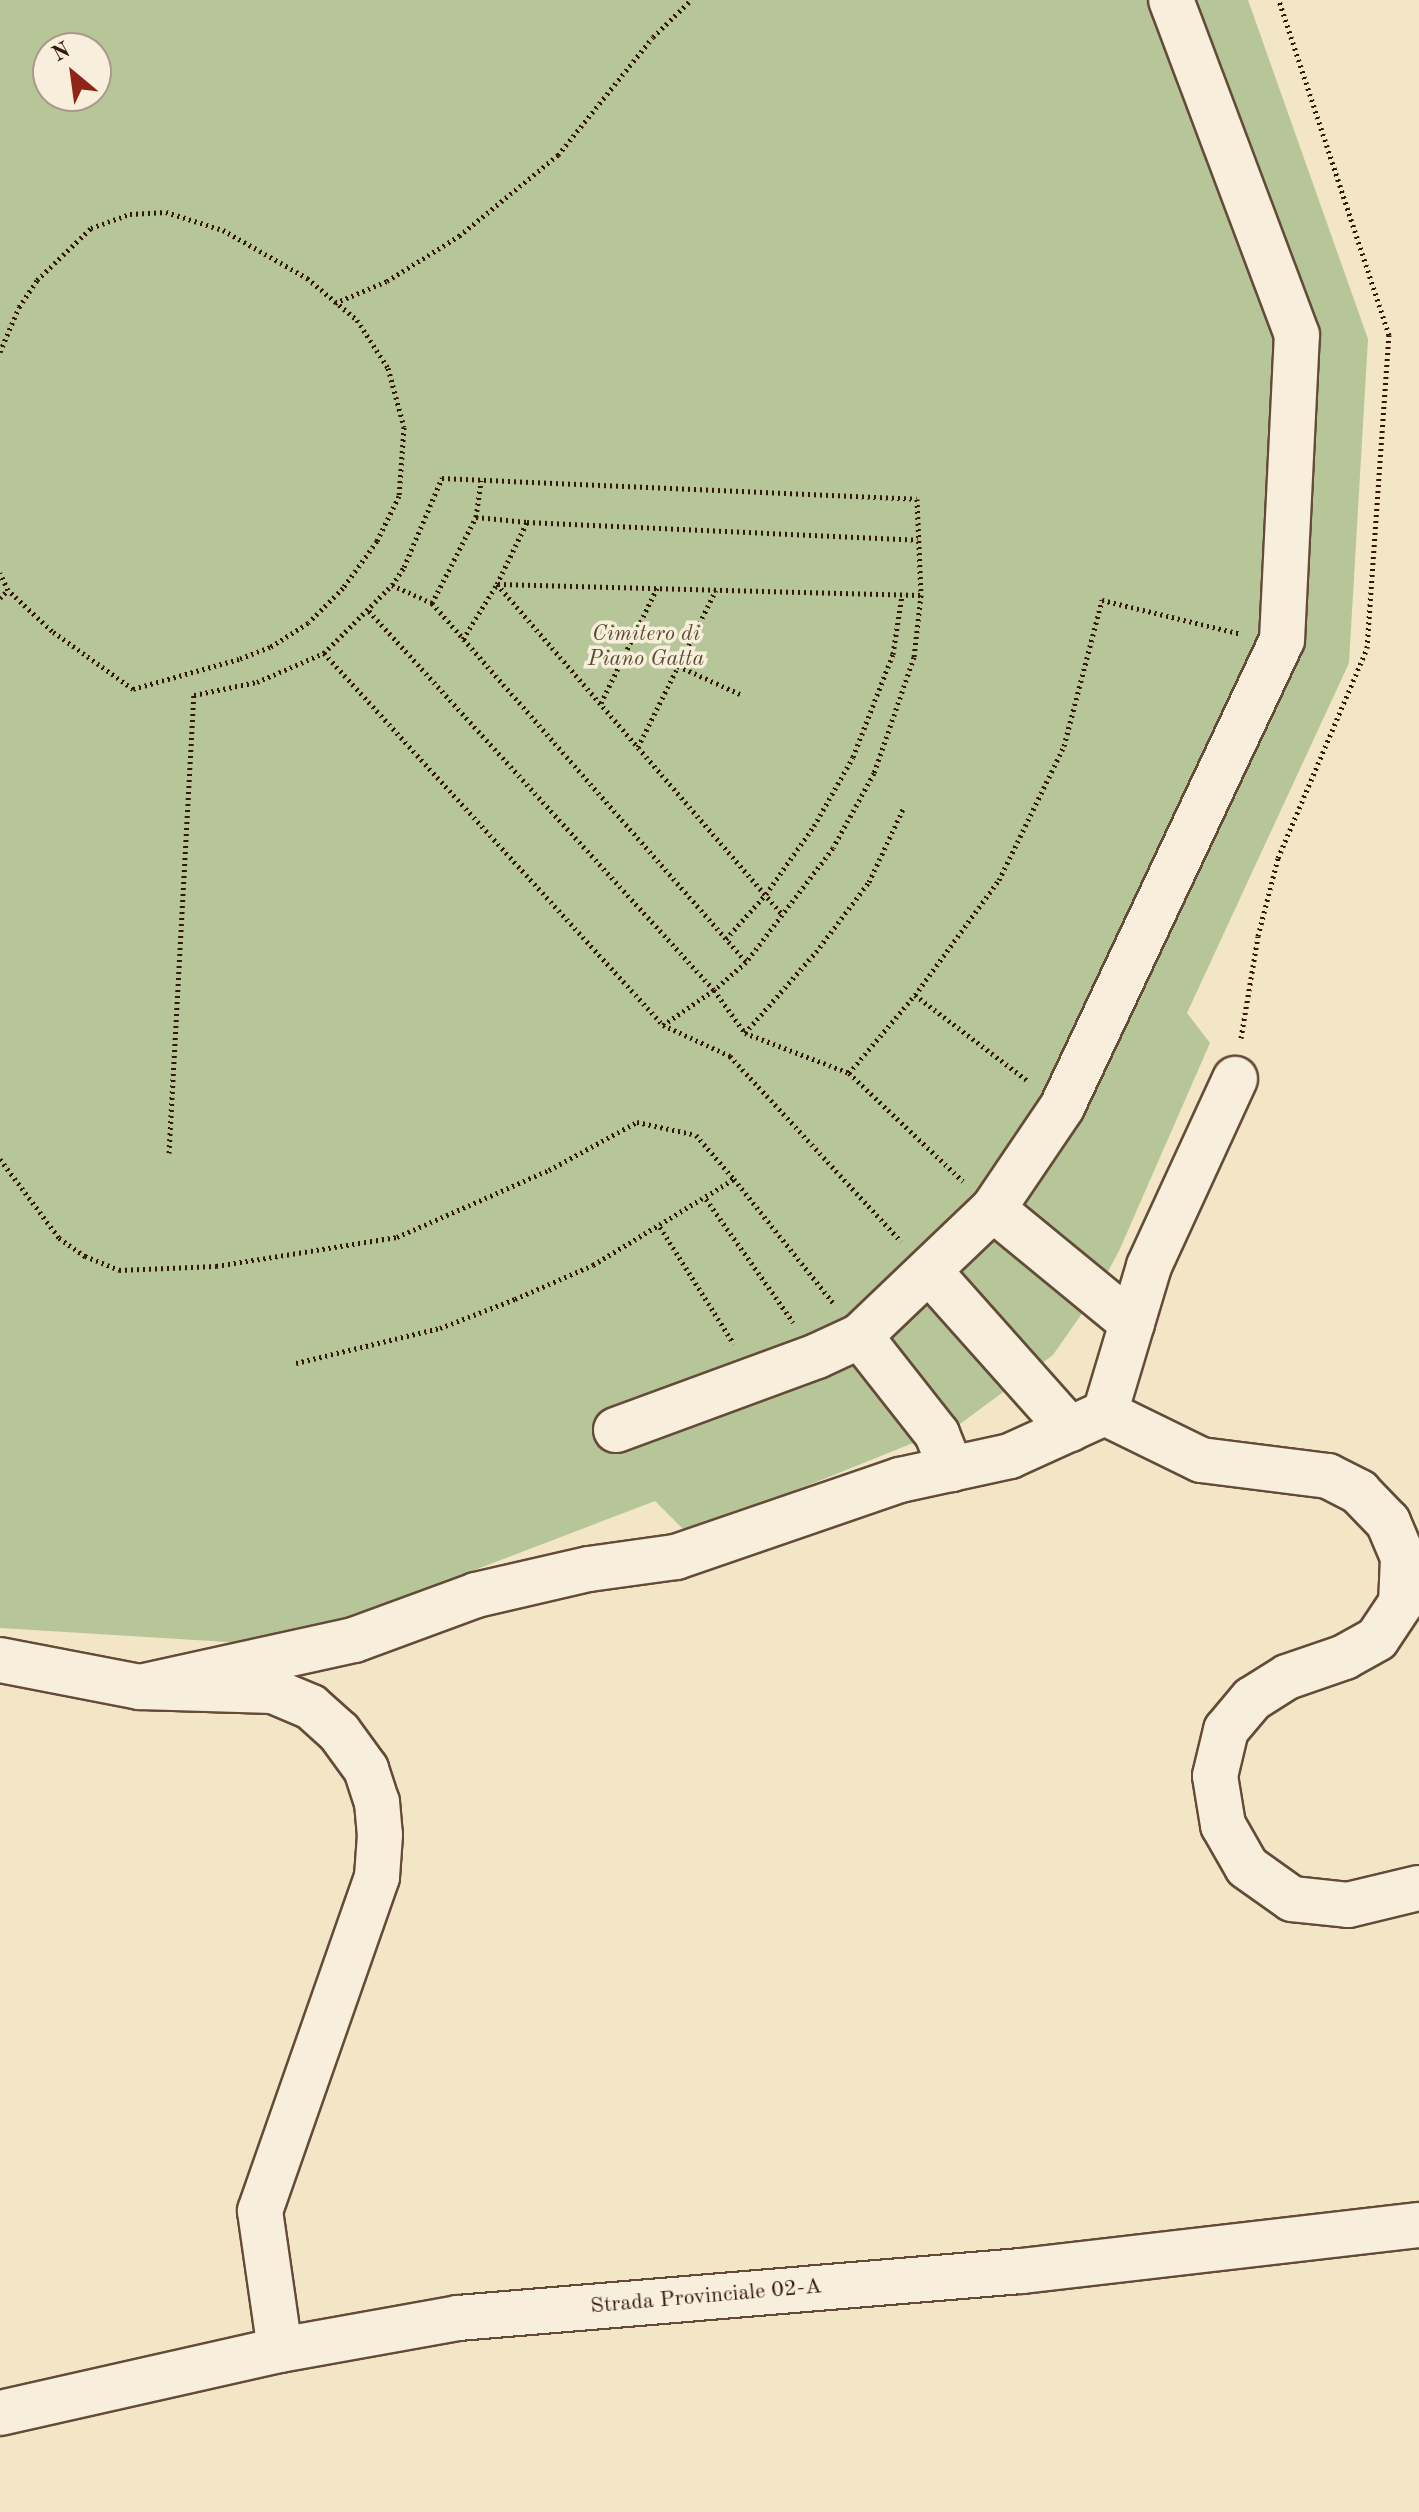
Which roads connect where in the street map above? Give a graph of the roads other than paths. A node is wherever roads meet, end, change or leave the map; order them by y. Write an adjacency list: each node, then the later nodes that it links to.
1 (1171, 0): 3 (street)
2 (1235, 1079): 5 (street)
3 (993, 1209): 4 (street); 5 (street)
4 (929, 1271): 6 (street); 7 (street)
5 (1132, 1323): 7 (street)
6 (860, 1336): 8 (street); 9 (street)
7 (1088, 1421): 9 (street); 12 (street)
8 (616, 1430)
9 (951, 1469): 11 (street)
10 (0, 1660): 11 (street)
11 (140, 1687): 14 (street)
12 (1419, 1888)
13 (1419, 2225): 14 (street, Strada Provinciale 02-A)
14 (280, 2350): 15 (street, Strada Provinciale 02-A)
15 (0, 2413)

